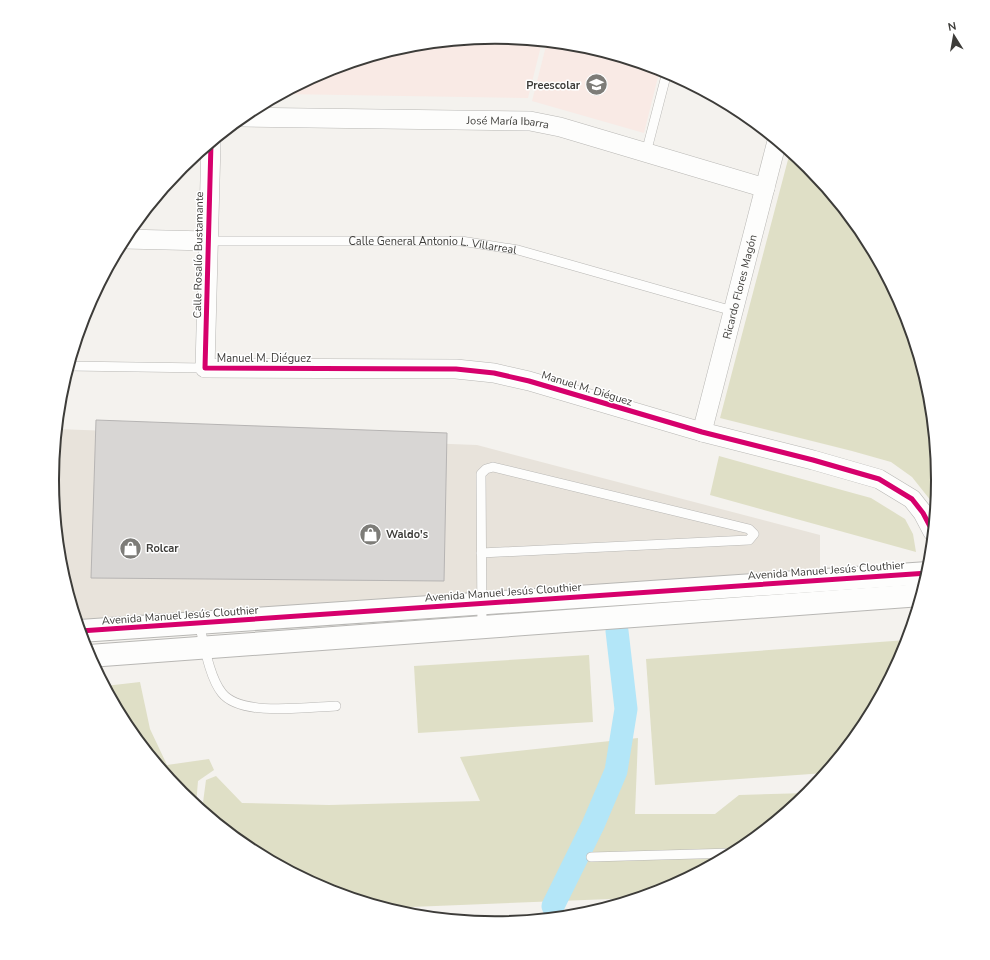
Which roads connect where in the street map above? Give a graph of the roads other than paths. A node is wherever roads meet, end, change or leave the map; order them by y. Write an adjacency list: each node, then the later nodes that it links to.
1 (665, 79): 5 (lane)
2 (253, 117): 5 (street, José María Ibarra)
3 (776, 147): 6 (street, Ricardo Flores Magón)
4 (211, 150): 8 (street, Calle Rosalío Bustamante)
5 (646, 152): 6 (street, José María Ibarra)
6 (765, 188): 9 (street, Ricardo Flores Magón)
7 (131, 239): 8 (street, Calle General Antonio L. Villarreal)
8 (208, 241): 9 (lane, Calle General Antonio L. Villarreal); 11 (street, Calle Rosalío Bustamante)
9 (733, 311): 12 (street, Ricardo Flores Magón)
10 (74, 366): 11 (lane, Manuel M. Diéguez)
11 (205, 368): 12 (street, Manuel M. Diéguez)
12 (702, 432): 13 (street, Manuel M. Diéguez)
13 (928, 523)
14 (481, 553): 14 (lane); 17 (lane)
15 (921, 573): 17 (street, Avenida Manuel Jesús Clouthier)
16 (915, 595): 19 (street)
17 (481, 604): 18 (street, Avenida Manuel Jesús Clouthier); 19 (lane)
18 (199, 624): 20 (street, Avenida Manuel Jesús Clouthier); 21 (lane)
19 (482, 627): 21 (street)
20 (86, 631)
21 (205, 649): 22 (street); 25 (lane)
22 (143, 653): 23 (street); 24 (street)
23 (96, 656)
24 (101, 666)
25 (336, 706)
26 (720, 853): 27 (lane)
27 (591, 857)

